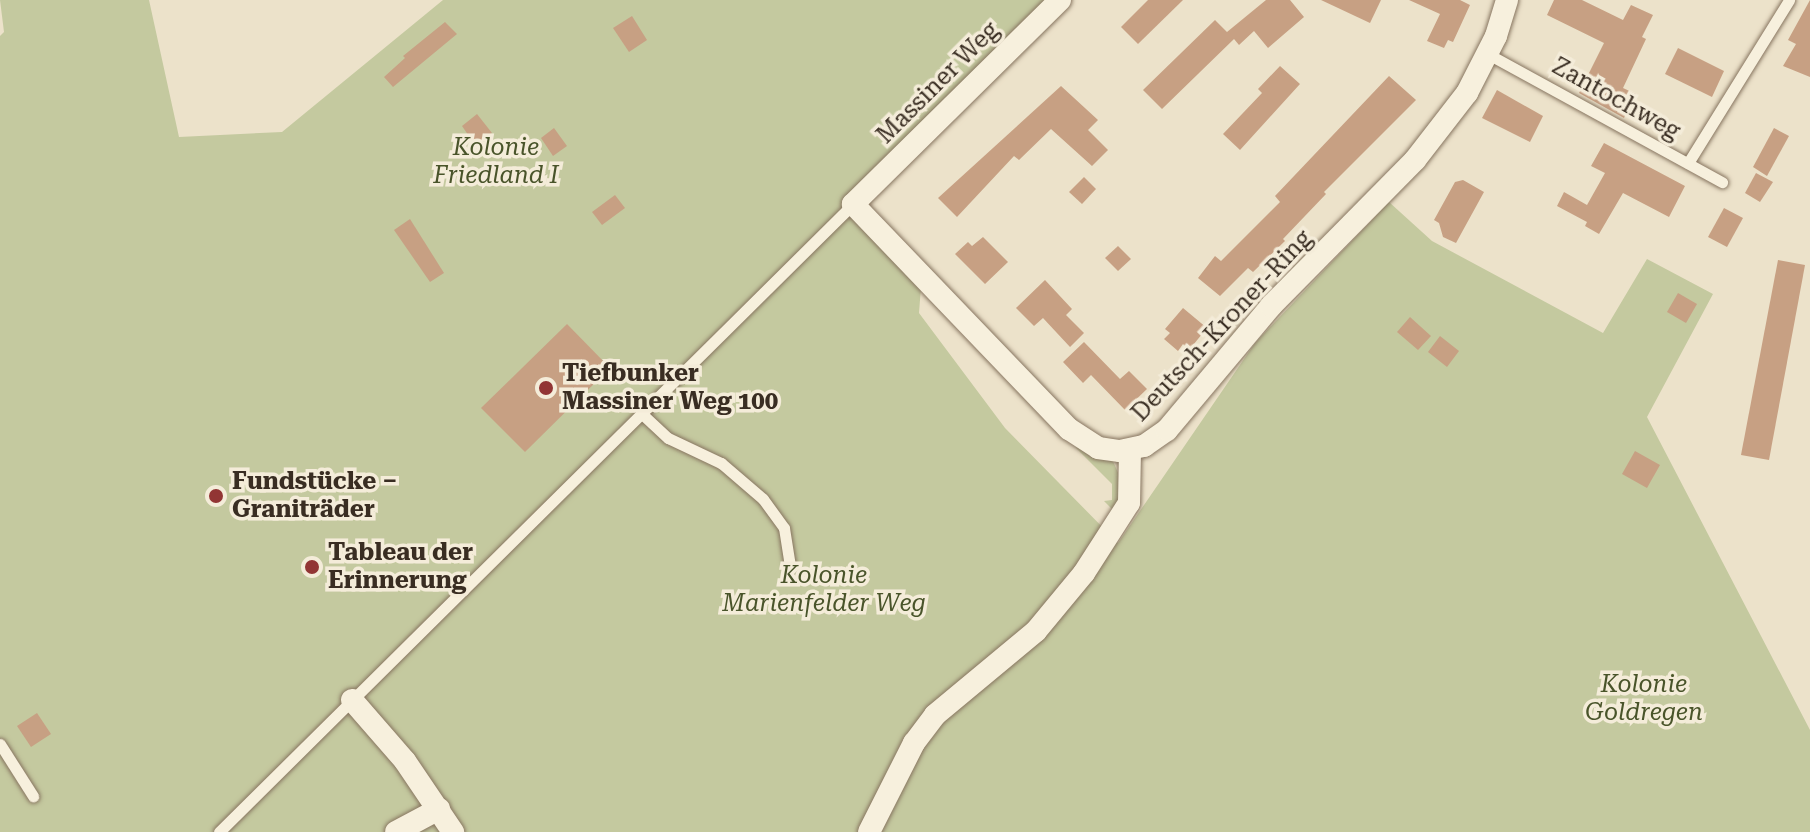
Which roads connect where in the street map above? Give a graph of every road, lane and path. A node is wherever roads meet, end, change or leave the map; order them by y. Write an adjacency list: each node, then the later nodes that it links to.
1 (1060, 0): 7 (street, Massiner Weg)
2 (1507, 0): 4 (street, Deutsch-Kroner-Ring)
3 (1789, 0): 5 (lane)
4 (1488, 54): 5 (lane, Zantochweg); 9 (street, Deutsch-Kroner-Ring)
5 (1688, 163): 6 (lane, Zantochweg)
6 (1722, 182)
7 (853, 204): 8 (lane); 9 (street, Deutsch-Kroner-Ring)
8 (641, 413): 10 (lane); 11 (lane)
9 (1130, 450): 18 (street)
10 (790, 567)
11 (352, 700): 14 (street); 15 (lane)
12 (0, 744): 13 (lane)
13 (33, 796)
14 (439, 809): 16 (street); 17 (street)
15 (219, 832)
16 (396, 832)
17 (453, 832)
18 (869, 832)

